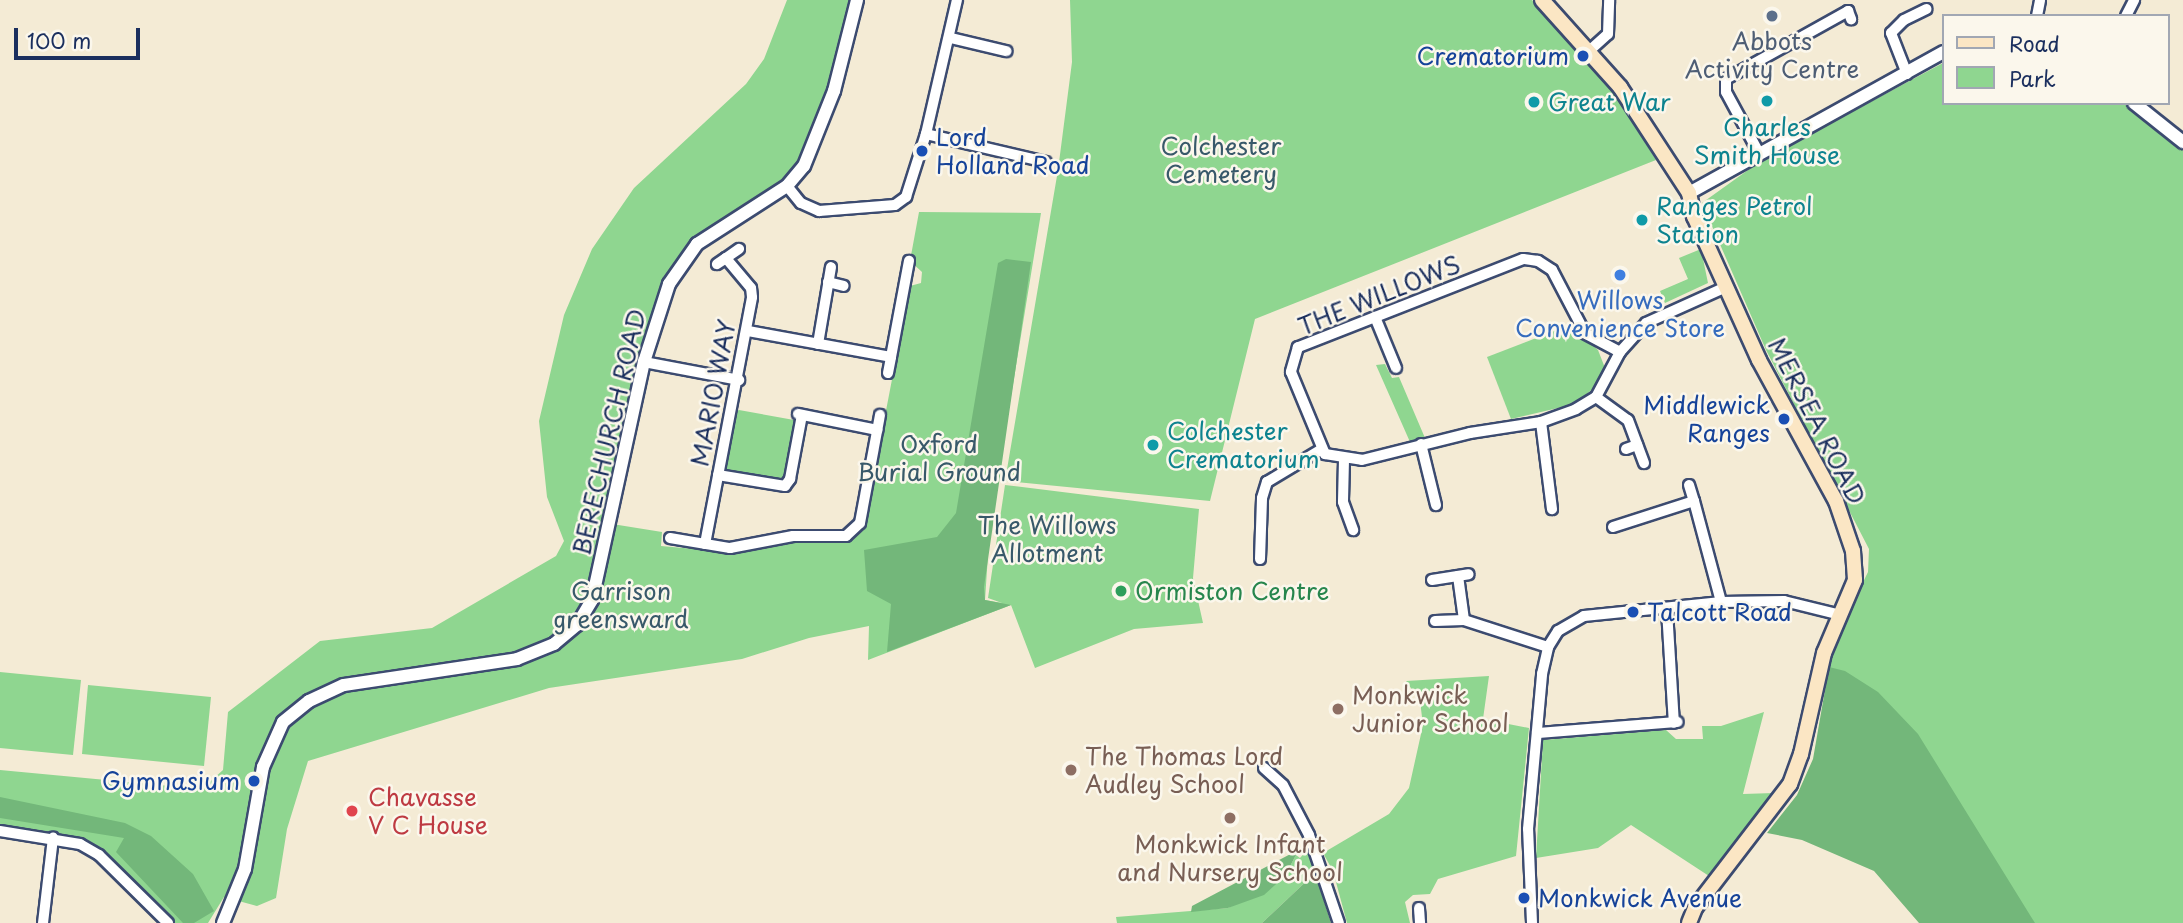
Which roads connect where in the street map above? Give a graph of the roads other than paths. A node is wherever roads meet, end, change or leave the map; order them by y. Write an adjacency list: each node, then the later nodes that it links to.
1 (857, 0): 17 (street, BERECHURCH ROAD)
2 (957, 0): 7 (street)
3 (1609, 0): 9 (street)
4 (1543, 1): 9 (main road, MERSEA ROAD)
5 (1927, 9): 11 (street)
6 (1852, 19): 15 (street)
7 (951, 38): 8 (street); 13 (street)
8 (1006, 51)
9 (1589, 51): 18 (main road, MERSEA ROAD)
10 (1941, 53): 11 (street)
11 (1907, 74): 15 (street)
12 (2137, 105): 14 (street)
13 (926, 134): 16 (street); 17 (street)
14 (2183, 142)
15 (1759, 153): 18 (street)
16 (1046, 162)
17 (786, 186): 32 (street, BERECHURCH ROAD)
18 (1689, 193): 24 (main road, MERSEA ROAD)
19 (739, 249): 26 (street, MARIO WAY)
20 (909, 261): 30 (street)
21 (831, 267): 22 (street)
22 (828, 282): 23 (street); 27 (street)
23 (845, 286)
24 (1726, 287): 28 (street); 57 (main road, MERSEA ROAD)
25 (1376, 317): 28 (street, THE WILLOWS); 29 (street); 41 (street, THE WILLOWS)
26 (748, 331): 27 (street); 35 (street, MARIO WAY)
27 (818, 344): 30 (street)
28 (1620, 352): 36 (street)
29 (1390, 353): 31 (street); 33 (street)
30 (891, 357): 34 (street)
31 (1379, 359)
32 (644, 362): 35 (street); 68 (street, BERECHURCH ROAD)
33 (1396, 368)
34 (888, 373)
35 (739, 380): 44 (street, MARIO WAY)
36 (1596, 397): 38 (street); 43 (street)
37 (880, 415): 39 (street)
38 (1541, 422): 40 (street); 48 (street)
39 (877, 430): 44 (street); 52 (street)
40 (1421, 444): 42 (street); 47 (street)
41 (1322, 449): 42 (street); 53 (street)
42 (1344, 460): 50 (street)
43 (1644, 463)
44 (718, 475): 52 (street, MARIO WAY)
45 (1689, 485): 46 (street)
46 (1694, 501): 49 (street); 55 (street)
47 (1436, 505)
48 (1552, 509)
49 (1613, 527)
50 (1353, 530)
51 (670, 538): 52 (street)
52 (705, 544)
53 (1260, 559)
54 (1432, 580): 58 (street)
55 (1721, 603): 56 (street); 57 (street)
56 (1667, 610): 60 (street); 61 (street)
57 (1841, 615): 72 (main road, MERSEA ROAD)
58 (1464, 620): 59 (street); 60 (street)
59 (1434, 621)
60 (1548, 647): 61 (street)
61 (1537, 733): 71 (street)
62 (1264, 768): 69 (street)
63 (0, 831): 64 (street)
64 (53, 838): 66 (street); 67 (street)
65 (1419, 908): 70 (street)
66 (43, 923)
67 (167, 923)
68 (223, 923)
69 (1339, 923)
70 (1420, 923)
71 (1532, 923)
72 (1689, 923)

